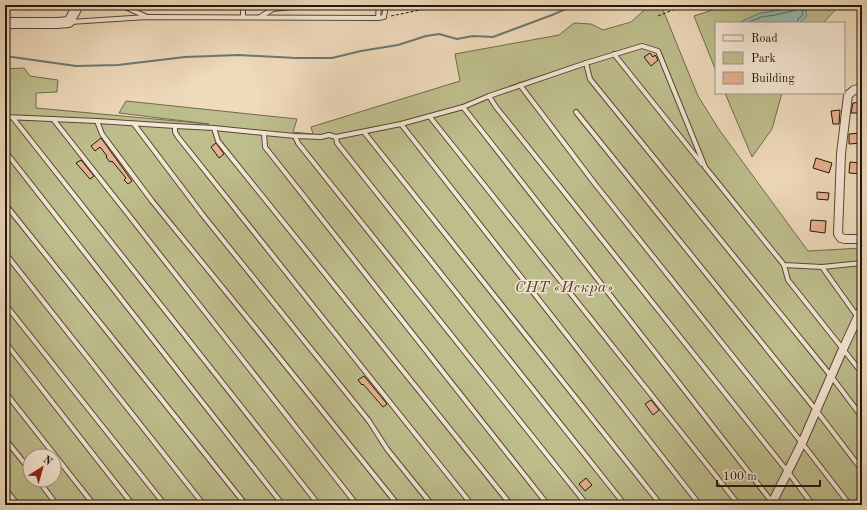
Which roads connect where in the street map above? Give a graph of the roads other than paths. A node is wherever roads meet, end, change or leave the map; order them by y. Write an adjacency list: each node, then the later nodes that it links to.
1 (76, 5): 12 (street)
2 (121, 5): 8 (lane)
3 (243, 5): 9 (lane)
4 (310, 5): 7 (lane)
5 (379, 5): 11 (lane)
6 (386, 5): 11 (lane)
7 (283, 7): 10 (lane)
8 (147, 17): 9 (lane); 12 (lane)
9 (243, 17): 10 (lane)
10 (260, 17): 11 (lane)
11 (378, 18)
12 (69, 22): 13 (street)
13 (5, 23)
14 (614, 54): 15 (lane); 35 (lane); 35 (lane)
15 (586, 63): 16 (lane); 48 (lane)
16 (520, 85): 18 (lane); 53 (lane)
17 (862, 88): 37 (street)
18 (489, 96): 19 (lane); 56 (lane)
19 (463, 107): 22 (lane); 59 (lane)
20 (576, 112): 50 (lane)
21 (5, 117): 23 (lane)
22 (430, 117): 27 (lane); 79 (lane)
23 (13, 118): 24 (lane); 68 (lane)
24 (53, 119): 25 (lane); 69 (lane)
25 (97, 121): 26 (lane); 70 (lane)
26 (134, 124): 28 (lane); 71 (lane)
27 (401, 124): 30 (lane); 78 (lane)
28 (175, 126): 29 (lane); 72 (lane)
29 (214, 128): 31 (lane); 73 (lane)
30 (364, 132): 33 (lane); 77 (lane)
31 (264, 133): 32 (lane); 74 (lane)
32 (295, 136): 33 (lane); 75 (lane)
33 (336, 137): 76 (lane)
34 (5, 151): 67 (lane)
35 (704, 167): 40 (lane)
36 (5, 204): 66 (lane)
37 (862, 239)
38 (5, 253): 65 (lane)
39 (862, 263): 41 (lane)
40 (784, 265): 41 (lane); 46 (lane)
41 (822, 266): 44 (lane)
42 (5, 304): 64 (lane)
43 (862, 308): 44 (street)
44 (860, 320): 46 (street)
45 (5, 342): 63 (lane)
46 (843, 349): 47 (lane); 48 (street)
47 (862, 373)
48 (831, 376): 50 (street); 51 (lane)
49 (5, 392): 62 (lane)
50 (816, 410): 53 (street); 55 (lane)
51 (862, 417)
52 (5, 439): 54 (lane)
53 (802, 443): 56 (street); 81 (lane)
54 (22, 460)
55 (862, 470)
56 (788, 472): 59 (street); 80 (lane)
57 (44, 488): 61 (lane)
58 (5, 489): 60 (lane)
59 (773, 504)
60 (18, 505)
61 (57, 505)
62 (94, 505)
63 (133, 505)
64 (165, 505)
65 (204, 505)
66 (246, 505)
67 (282, 505)
68 (319, 505)
69 (357, 505)
70 (398, 505)
71 (432, 505)
72 (472, 505)
73 (511, 505)
74 (548, 505)
75 (587, 505)
76 (625, 505)
77 (661, 505)
78 (700, 505)
79 (739, 505)
80 (813, 505)
81 (850, 505)

